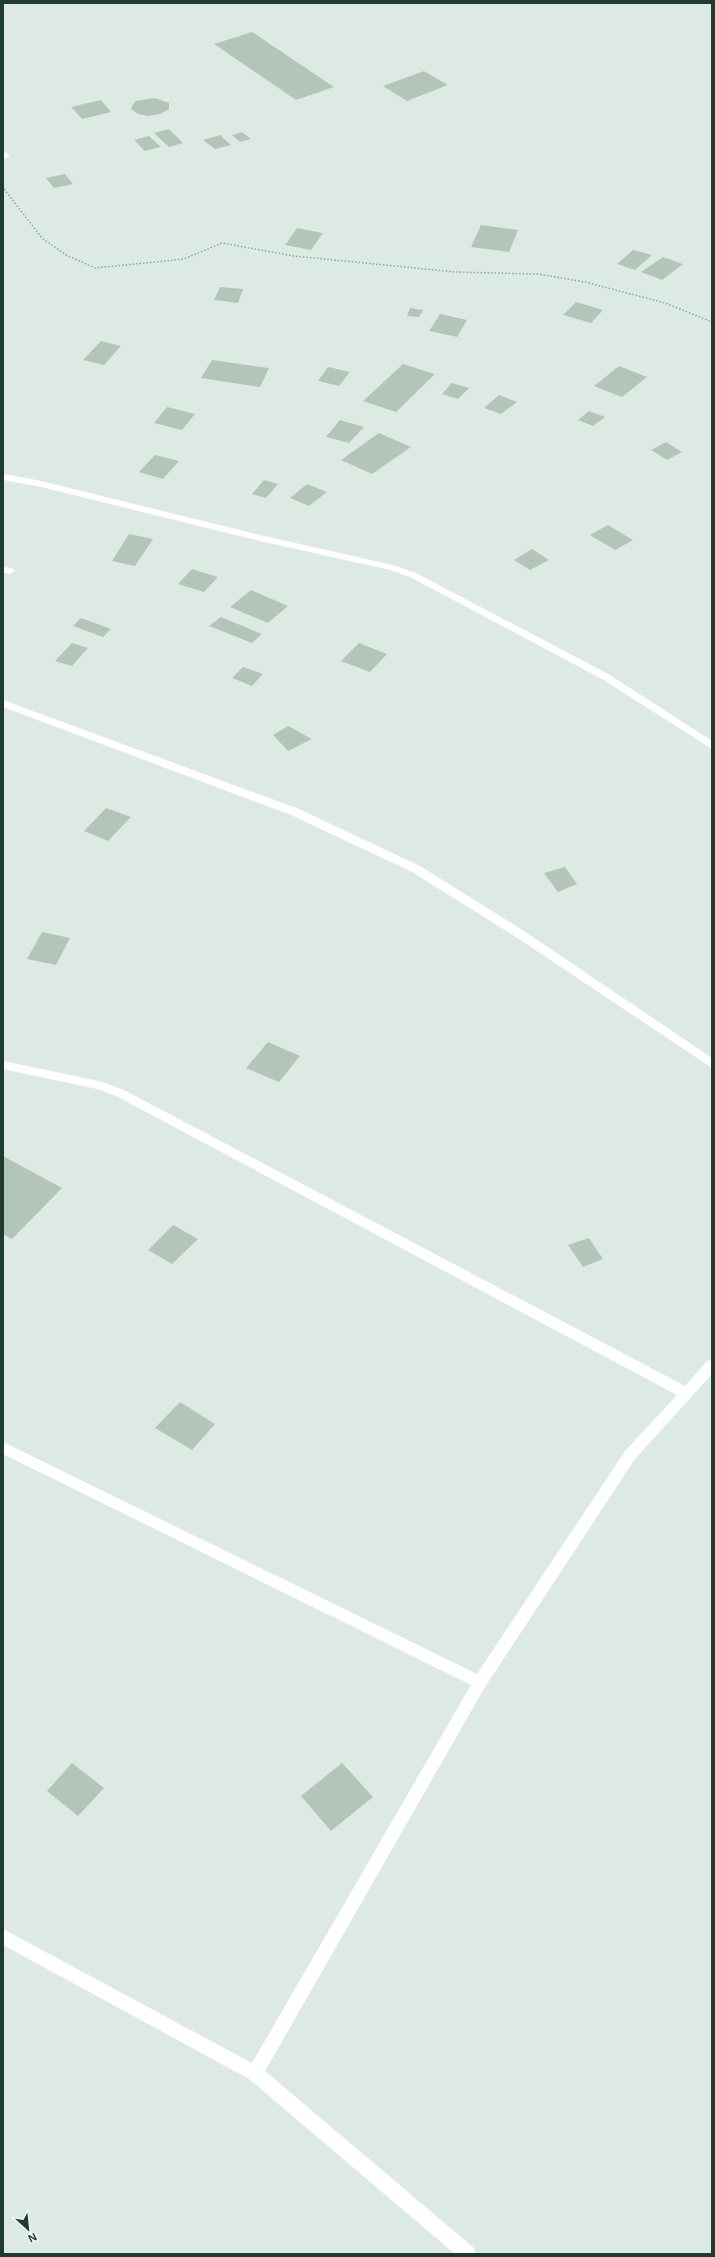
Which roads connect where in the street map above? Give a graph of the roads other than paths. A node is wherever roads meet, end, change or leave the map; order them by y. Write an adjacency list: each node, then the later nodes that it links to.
1 (3, 154): 2 (street)
2 (3, 158)
3 (3, 477): 5 (street)
4 (3, 703): 6 (street)
5 (712, 746)
6 (712, 1064)
7 (3, 1065): 9 (street)
8 (712, 1365): 9 (street)
9 (686, 1393): 11 (street)
10 (3, 1448): 11 (street)
11 (480, 1682): 13 (street)
12 (3, 1936): 13 (street)
13 (255, 2073): 14 (street)
14 (468, 2254)

